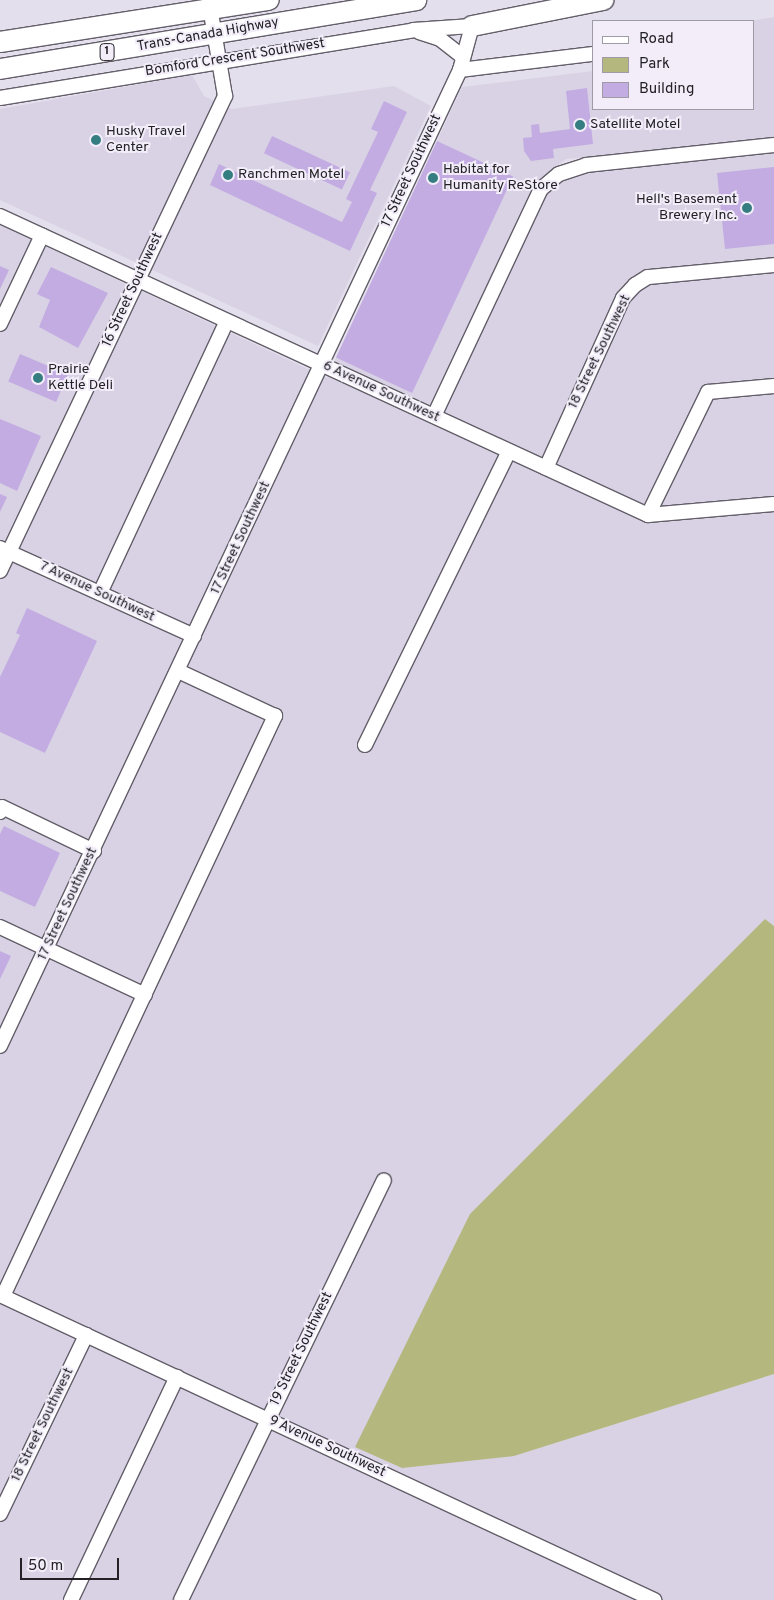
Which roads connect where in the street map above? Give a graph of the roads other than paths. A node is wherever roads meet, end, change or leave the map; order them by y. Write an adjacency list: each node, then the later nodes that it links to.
1 (269, 0): 4 (highway, Trans-Canada Highway / 1)
2 (416, 0): 7 (highway, Trans-Canada Highway / 1)
3 (603, 0): 5 (highway)
4 (209, 5): 7 (street, 16 Street Southwest); 8 (highway, Trans-Canada Highway / 1)
5 (472, 26): 6 (street, Bomford Crescent Southwest); 11 (street, 17 Street Southwest)
6 (413, 30): 10 (street, Bomford Crescent Southwest); 11 (street)
7 (214, 34): 10 (street, 16 Street Southwest); 12 (highway, Trans-Canada Highway / 1)
8 (0, 42)
9 (592, 54): 11 (street)
10 (218, 60): 13 (street, Bomford Crescent Southwest); 18 (street, 16 Street Southwest)
11 (461, 63): 21 (street, 17 Street Southwest)
12 (0, 69)
13 (0, 98)
14 (774, 146): 23 (street)
15 (0, 216): 16 (street, 6 Avenue Southwest)
16 (42, 235): 18 (street, 6 Avenue Southwest); 20 (street)
17 (774, 265): 25 (street, 18 Street Southwest)
18 (138, 280): 19 (street, 6 Avenue Southwest); 28 (street, 16 Street Southwest)
19 (227, 321): 21 (street, 6 Avenue Southwest); 30 (street)
20 (0, 324)
21 (322, 364): 23 (street, 6 Avenue Southwest); 31 (street, 17 Street Southwest)
22 (774, 386): 27 (street)
23 (434, 416): 24 (street, 6 Avenue Southwest)
24 (509, 451): 25 (street, 6 Avenue Southwest); 33 (street)
25 (546, 468): 27 (street, 6 Avenue Southwest)
26 (774, 504): 27 (street, 6 Avenue Southwest)
27 (648, 515)
28 (5, 550): 29 (street, 16 Street Southwest); 30 (street, 7 Avenue Southwest)
29 (0, 571)
30 (100, 594): 31 (street, 7 Avenue Southwest)
31 (194, 636): 32 (street, 17 Street Southwest)
32 (178, 670): 35 (street, 17 Street Southwest); 38 (street)
33 (365, 745)
34 (0, 812): 35 (street)
35 (94, 851): 37 (street, 17 Street Southwest)
36 (0, 927): 37 (street)
37 (47, 950): 38 (street); 39 (street, 17 Street Southwest)
38 (145, 995): 41 (street)
39 (0, 1046)
40 (384, 1180): 44 (street, 19 Street Southwest)
41 (2, 1295): 42 (street, 9 Avenue Southwest)
42 (86, 1335): 43 (street, 9 Avenue Southwest); 45 (street, 18 Street Southwest)
43 (177, 1377): 44 (street, 9 Avenue Southwest); 46 (street)
44 (268, 1420): 47 (street, 19 Street Southwest); 48 (street, 9 Avenue Southwest)
45 (0, 1514)
46 (72, 1600)
47 (181, 1600)
48 (654, 1600)

